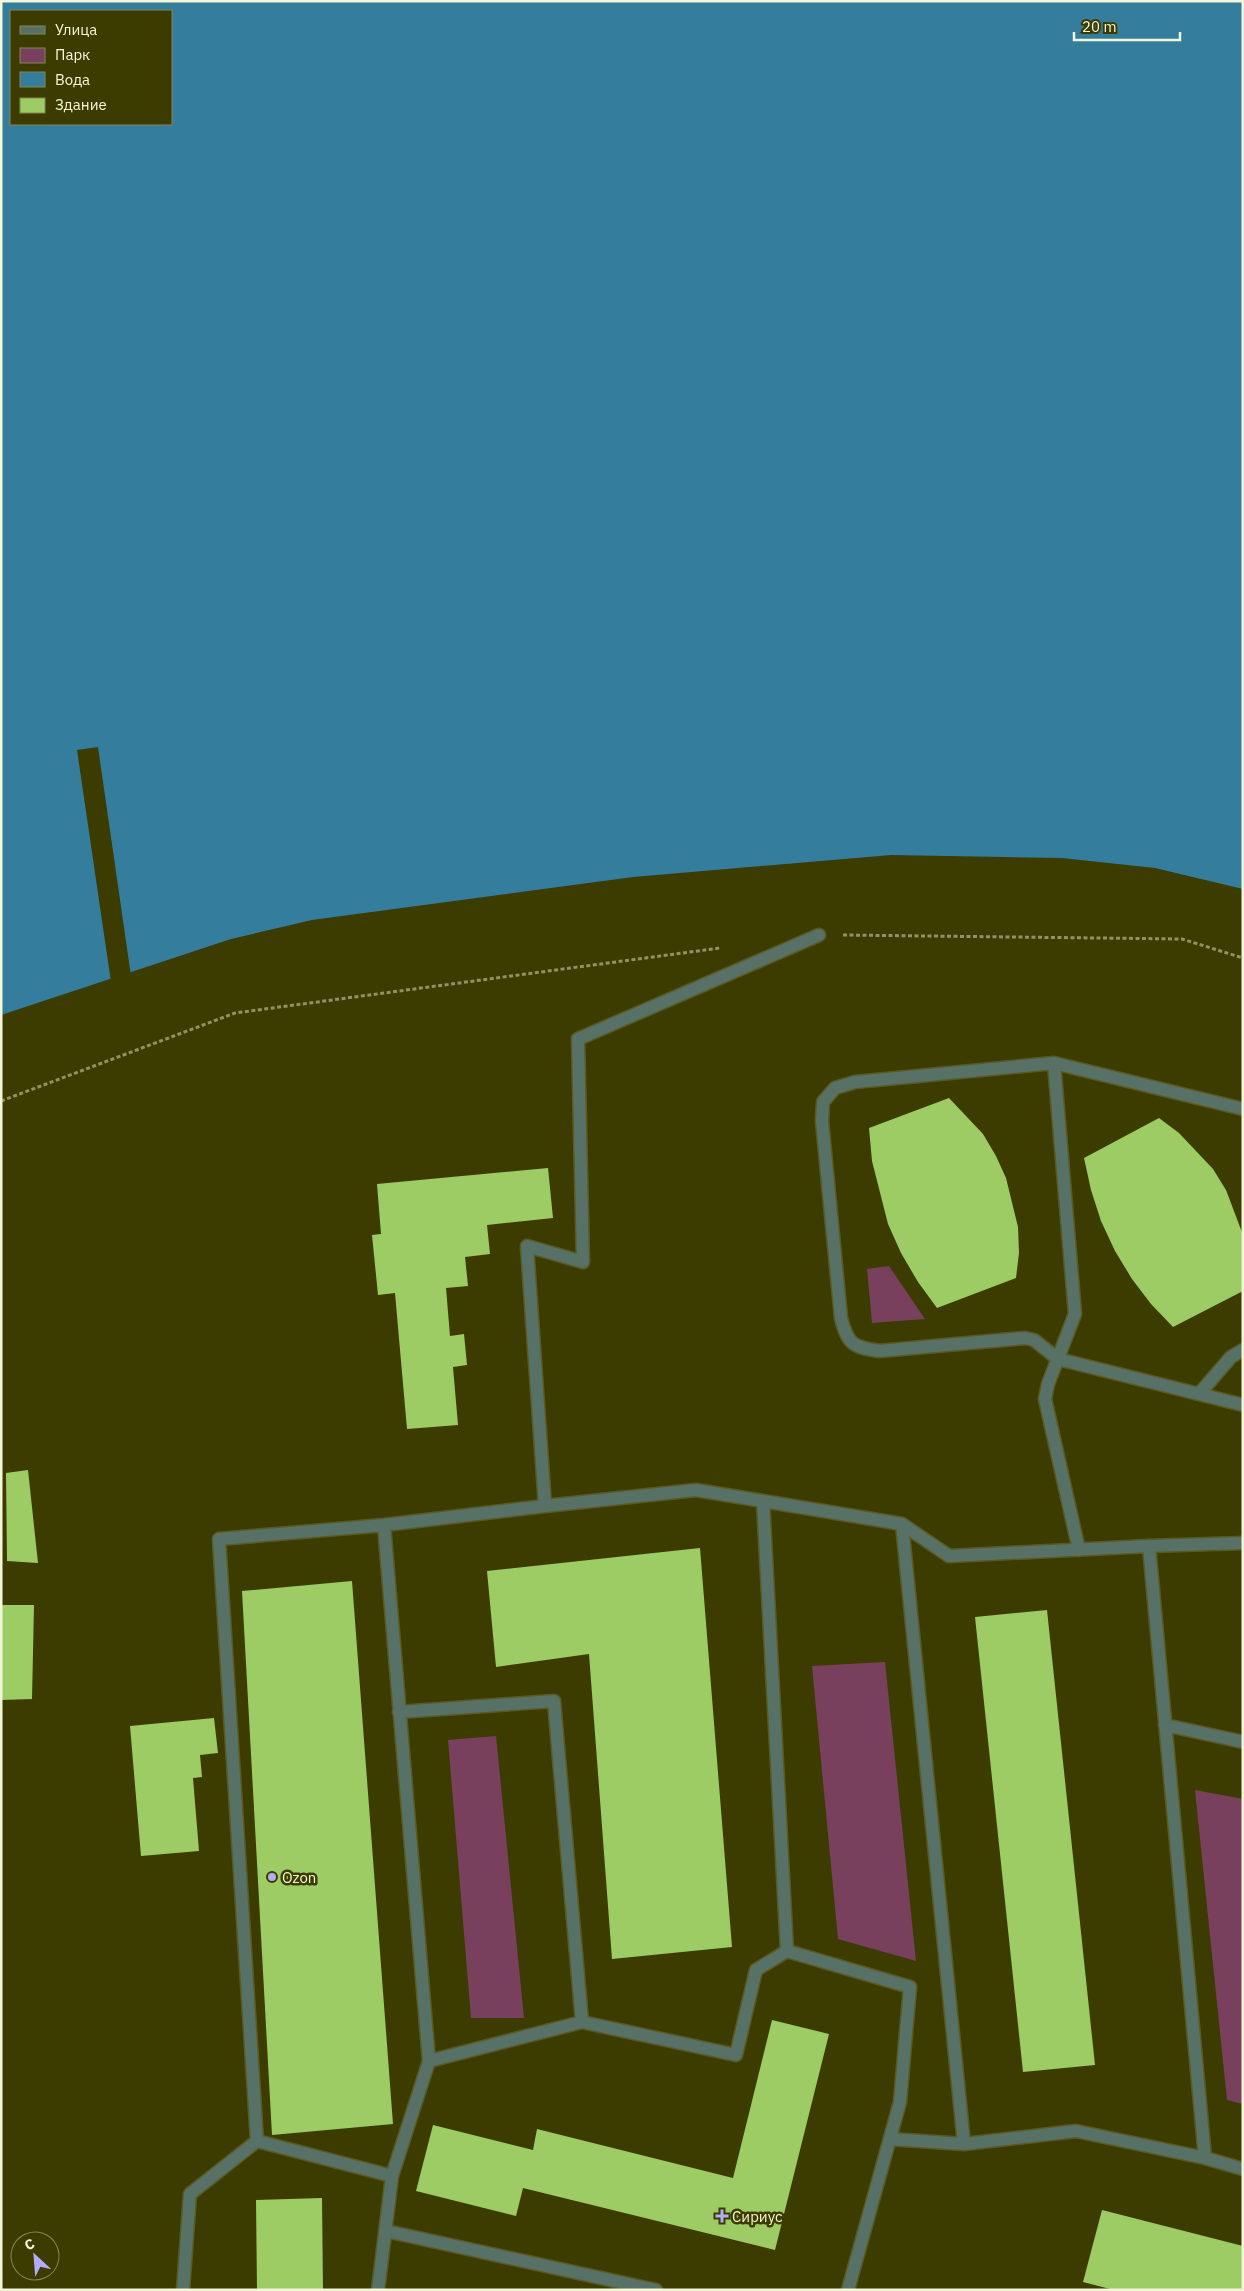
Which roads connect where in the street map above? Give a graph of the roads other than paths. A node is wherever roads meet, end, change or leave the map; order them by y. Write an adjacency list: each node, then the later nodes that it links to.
1 (819, 935): 9 (street)
2 (1054, 1063): 3 (street); 5 (street); 5 (street)
3 (1243, 1108)
4 (1243, 1350): 6 (street)
5 (1058, 1359): 6 (street); 14 (street)
6 (1199, 1394): 7 (street)
7 (1243, 1405)
8 (763, 1501): 9 (street); 10 (street); 18 (street)
9 (545, 1506): 11 (street)
10 (902, 1524): 14 (street); 23 (street)
11 (384, 1525): 15 (street); 22 (street)
12 (1243, 1543): 13 (street)
13 (1149, 1546): 14 (street); 16 (street)
14 (1079, 1550)
15 (399, 1712): 19 (street); 20 (street)
16 (1165, 1725): 17 (street); 24 (street)
17 (1243, 1742)
18 (787, 1951): 19 (street); 21 (street)
19 (582, 2022): 20 (street)
20 (429, 2061): 26 (street)
21 (890, 2139): 23 (street); 32 (street)
22 (257, 2141): 26 (street); 29 (street)
23 (964, 2144): 24 (street)
24 (1205, 2158): 25 (street)
25 (1243, 2168)
26 (392, 2176): 27 (street)
27 (386, 2231): 28 (street); 30 (street)
28 (632, 2287): 31 (street)
29 (183, 2290)
30 (378, 2290)
31 (656, 2290)
32 (848, 2290)

